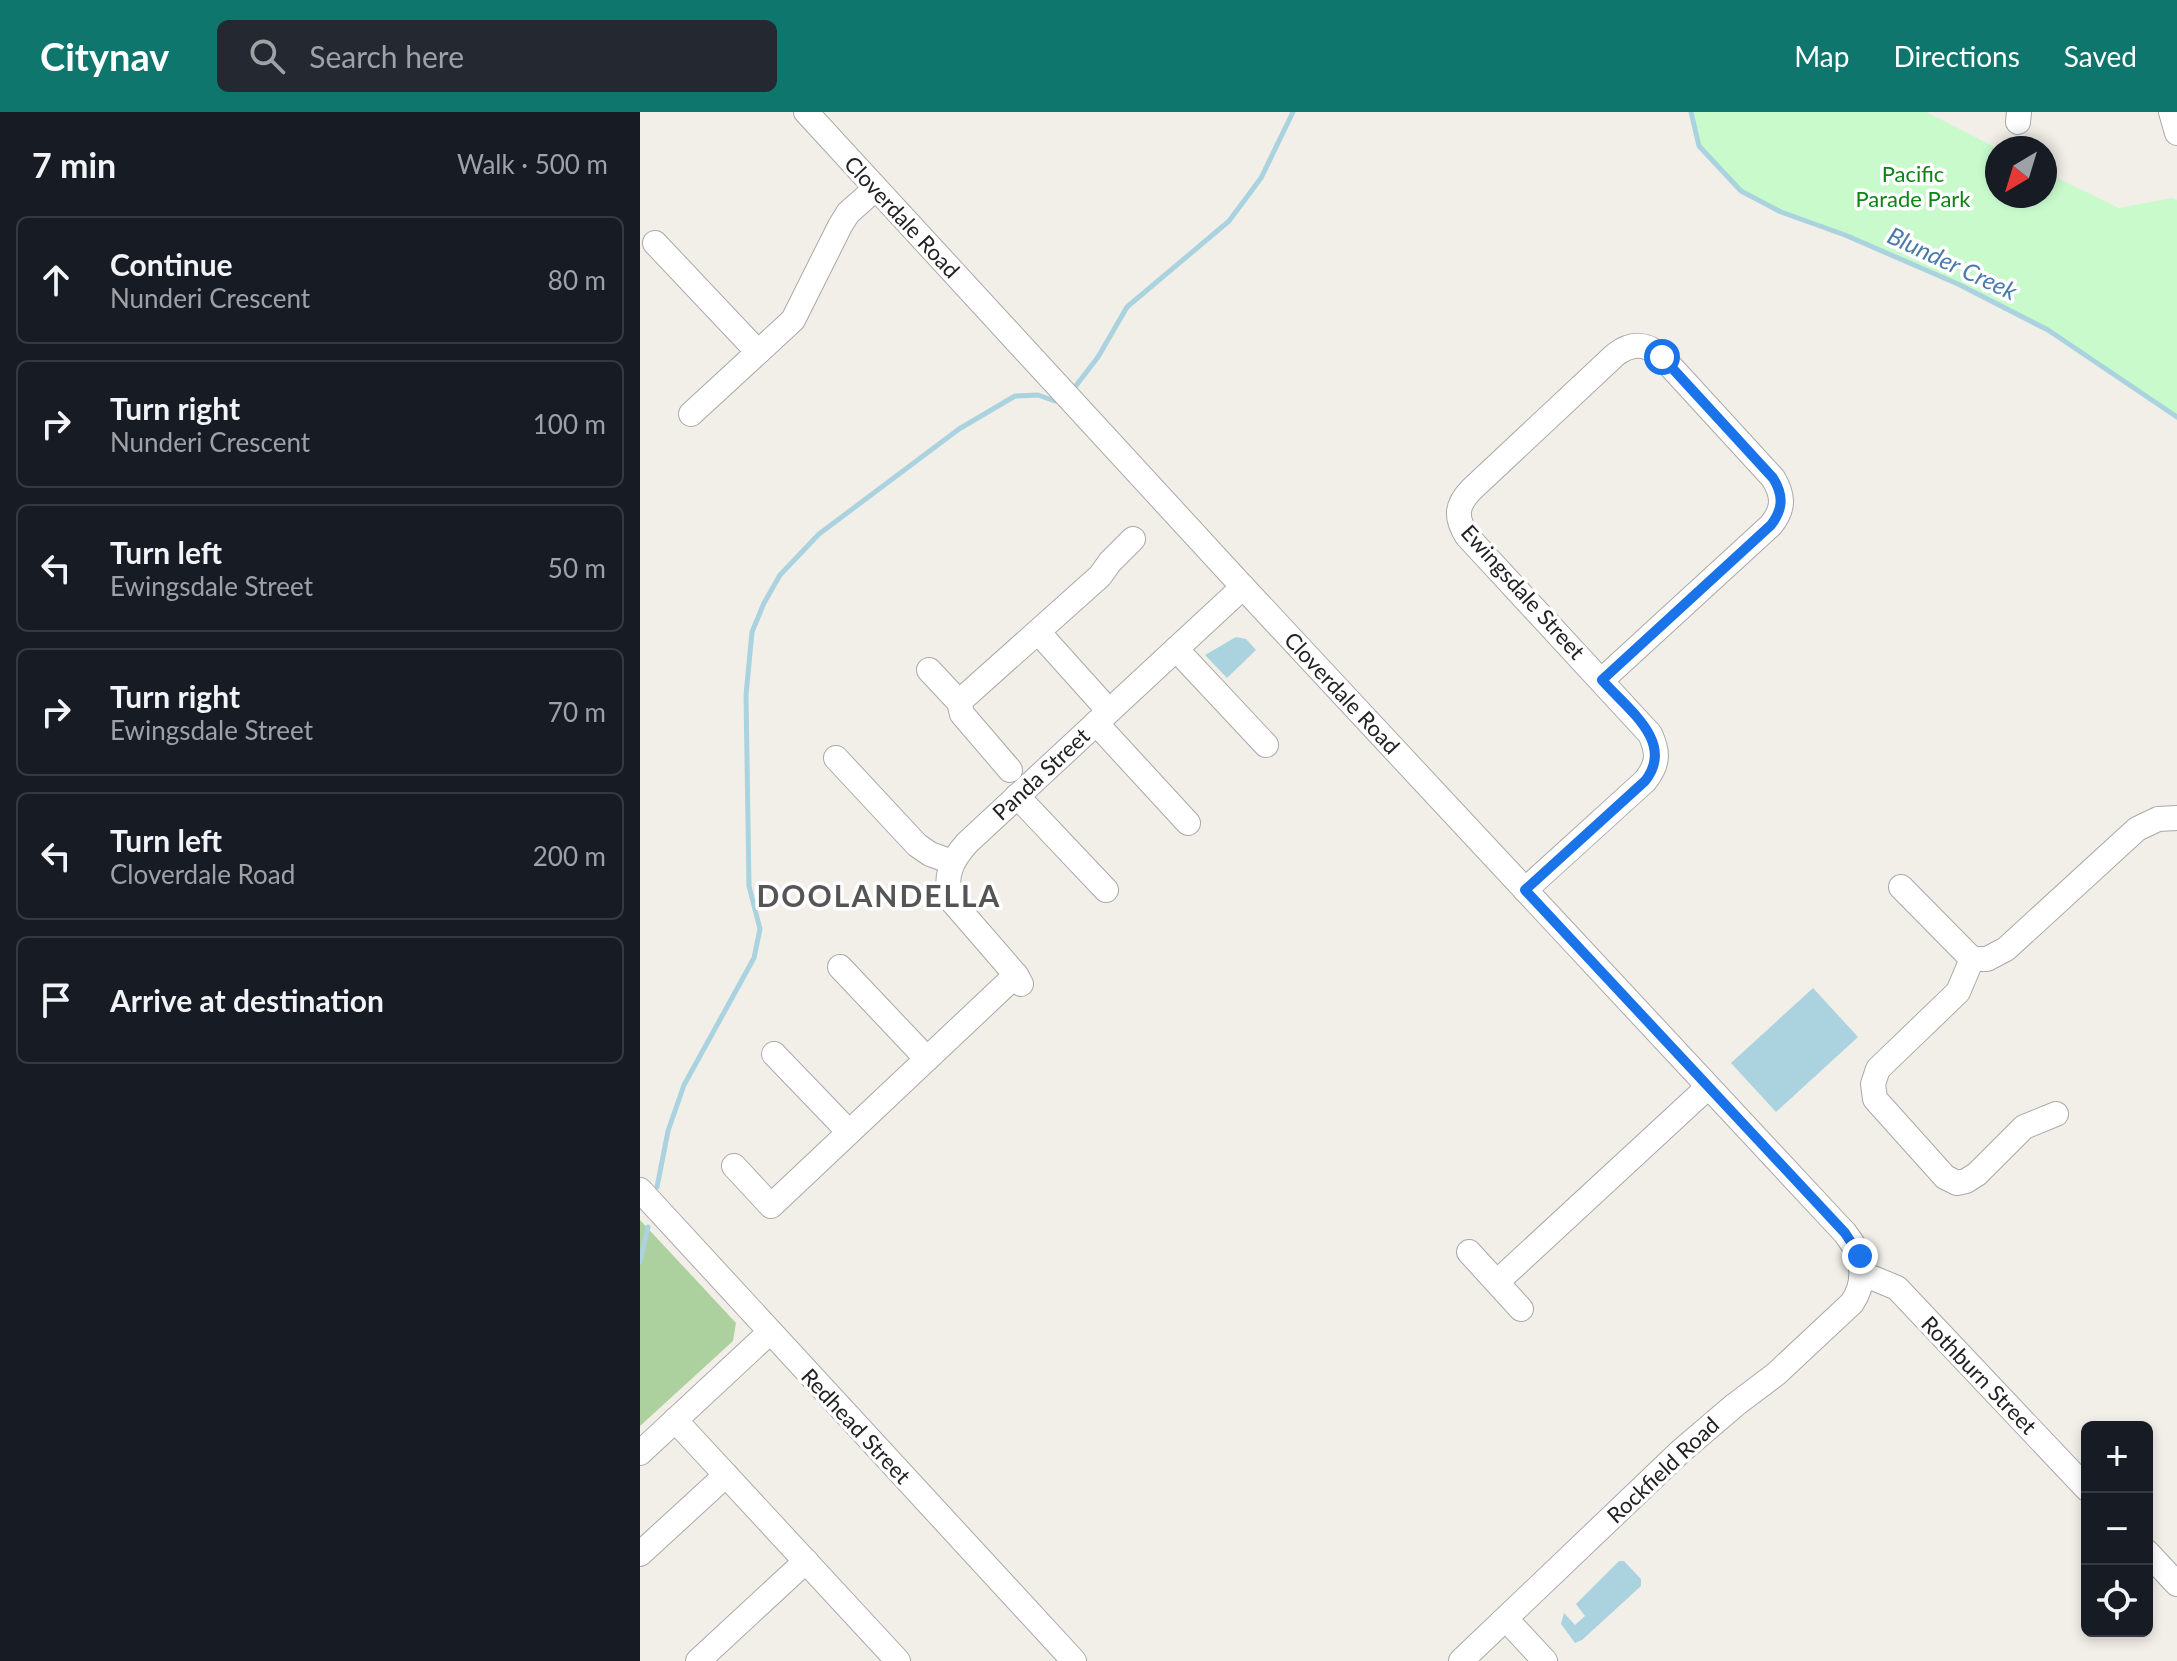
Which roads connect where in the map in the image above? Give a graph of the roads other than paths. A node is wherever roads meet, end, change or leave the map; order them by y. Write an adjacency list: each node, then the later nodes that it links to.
1 (806, 112): 4 (street, Cloverdale Road)
2 (2171, 112): 3 (street)
3 (2177, 133)
4 (875, 189): 6 (street); 9 (street, Cloverdale Road)
5 (655, 243): 6 (street)
6 (758, 352): 7 (street)
7 (691, 414)
8 (1133, 539): 10 (street)
9 (1243, 587): 11 (street, Panda Street); 25 (street, Cloverdale Road)
10 (1039, 633): 14 (street); 15 (street)
11 (1176, 649): 15 (street, Panda Street); 16 (street)
12 (929, 670): 14 (street)
13 (1602, 680): 13 (street, Ewingsdale Street); 25 (street, Ewingsdale Street)
14 (959, 702): 18 (street)
15 (1103, 717): 19 (street, Panda Street); 21 (street)
16 (1266, 745)
17 (836, 758): 22 (street)
18 (1010, 770)
19 (1017, 796): 22 (street, Panda Street); 24 (street)
20 (2177, 818): 26 (street)
21 (1188, 823)
22 (952, 862): 29 (street)
23 (1901, 887): 26 (street)
24 (1106, 890)
25 (1525, 890): 30 (street, Cloverdale Road)
26 (1972, 959): 31 (street)
27 (840, 967): 29 (street)
28 (774, 1054): 32 (street)
29 (927, 1059): 32 (street)
30 (1708, 1087): 36 (street, Cloverdale Road); 37 (street)
31 (2056, 1114)
32 (849, 1132): 33 (street)
33 (734, 1166)
34 (640, 1190): 39 (street, Redhead Street)
35 (1469, 1252): 37 (street)
36 (1861, 1280): 43 (street, Rothburn Street); 48 (street, Rockfield Road)
37 (1497, 1282): 38 (street)
38 (1521, 1309)
39 (770, 1332): 40 (street); 51 (street, Redhead Street)
40 (675, 1420): 41 (street); 42 (street)
41 (640, 1453)
42 (726, 1475): 44 (street); 46 (street)
43 (2081, 1483)
44 (640, 1554)
45 (2153, 1558): 47 (street)
46 (806, 1561): 49 (street); 50 (street)
47 (2177, 1584)
48 (1506, 1619): 52 (street, Rockfield Road); 53 (street)
49 (884, 1656)
50 (698, 1661)
51 (1074, 1661)
52 (1461, 1661)
53 (1545, 1661)

